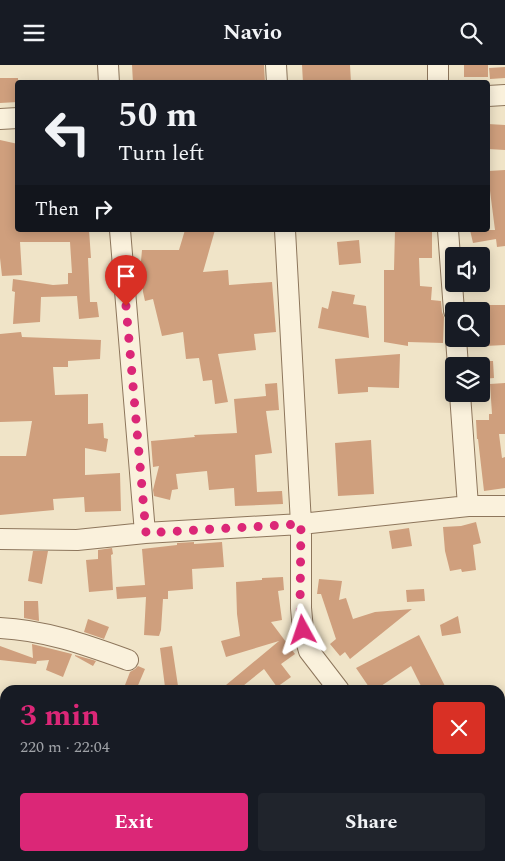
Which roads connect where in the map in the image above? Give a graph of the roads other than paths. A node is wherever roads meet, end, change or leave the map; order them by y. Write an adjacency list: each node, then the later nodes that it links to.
1 (108, 65): 4 (street)
2 (276, 65): 5 (street)
3 (438, 65): 6 (street)
4 (109, 80)
5 (277, 80)
6 (438, 80)
7 (505, 95): 8 (street)
8 (490, 96)
9 (15, 118): 10 (street)
10 (0, 119)
11 (120, 232): 19 (street)
12 (285, 232): 18 (street)
13 (448, 232): 14 (street)
14 (453, 302)
15 (461, 402): 16 (street)
16 (468, 506): 17 (street); 18 (street)
17 (505, 506)
18 (301, 524): 19 (street); 23 (street)
19 (146, 533): 20 (street)
20 (0, 539)
21 (0, 628): 22 (street)
22 (128, 660)
23 (336, 685)

